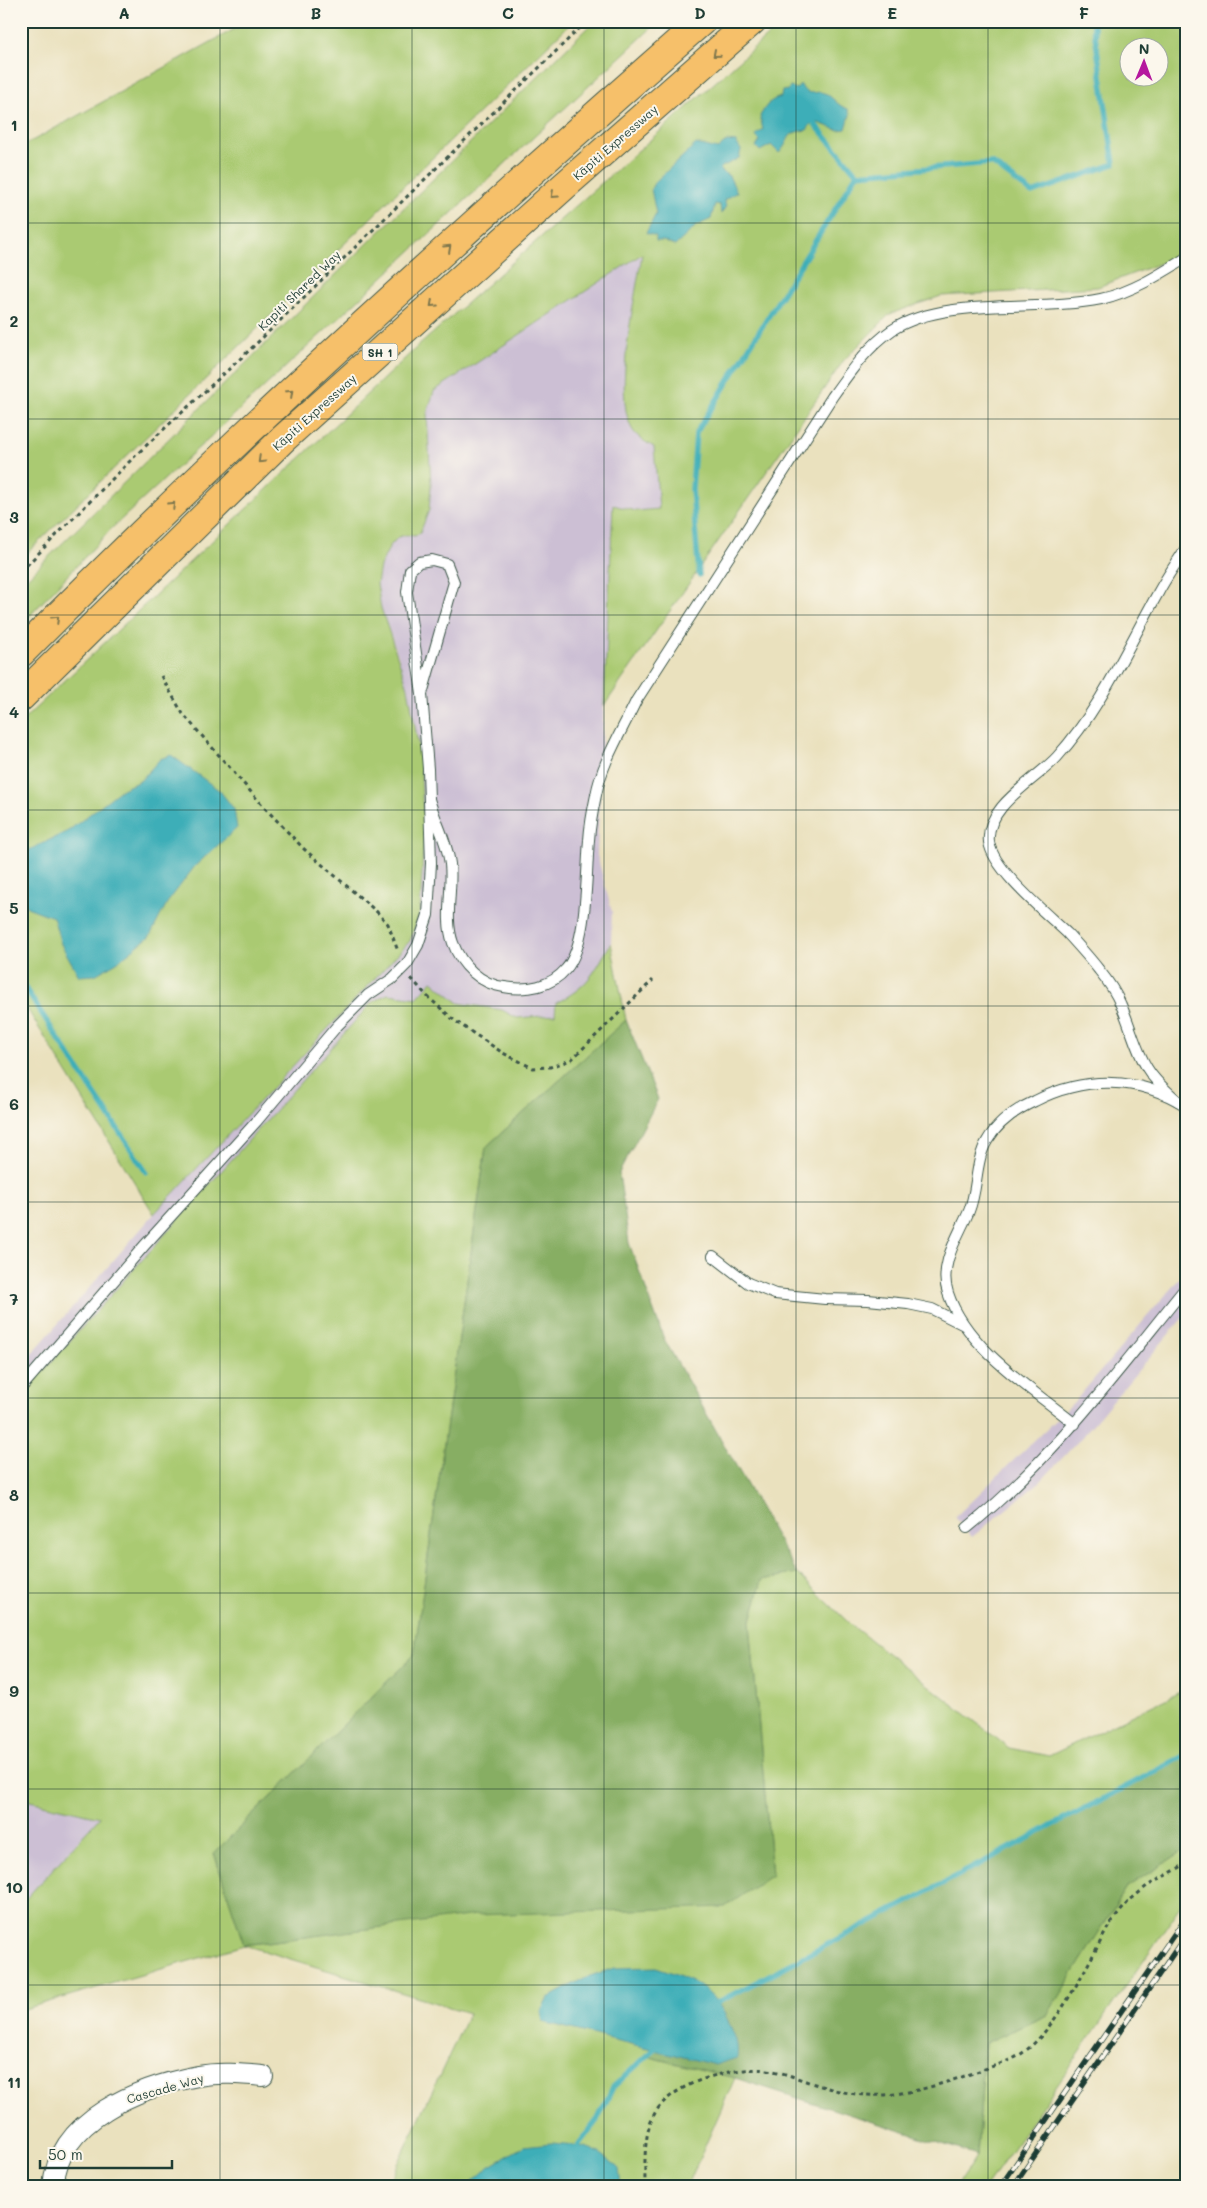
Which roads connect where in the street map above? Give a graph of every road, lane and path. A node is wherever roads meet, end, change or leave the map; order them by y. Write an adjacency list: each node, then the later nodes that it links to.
1 (587, 21): 6 (path, Kapiti Shared Way)
2 (702, 21): 7 (highway, SH 1, one-way to 2)
3 (752, 21): 10 (highway, Kāpiti Expressway / SH 1, one-way to 10)
4 (1186, 258): 11 (lane)
5 (1186, 548): 14 (lane)
6 (21, 571)
7 (21, 653)
8 (161, 676): 12 (path)
9 (422, 694): 9 (lane); 11 (lane)
10 (21, 697)
11 (429, 799): 12 (lane)
12 (402, 968): 13 (path); 18 (lane)
13 (653, 980)
14 (1182, 1104): 17 (lane)
15 (714, 1256): 17 (lane)
16 (1186, 1287): 19 (lane)
17 (965, 1326): 19 (lane)
18 (21, 1388)
19 (1075, 1424): 20 (lane)
20 (968, 1528)
21 (1186, 1864): 24 (path)
22 (263, 2076): 23 (street, Cascade Way)
23 (53, 2187)
24 (645, 2187)

